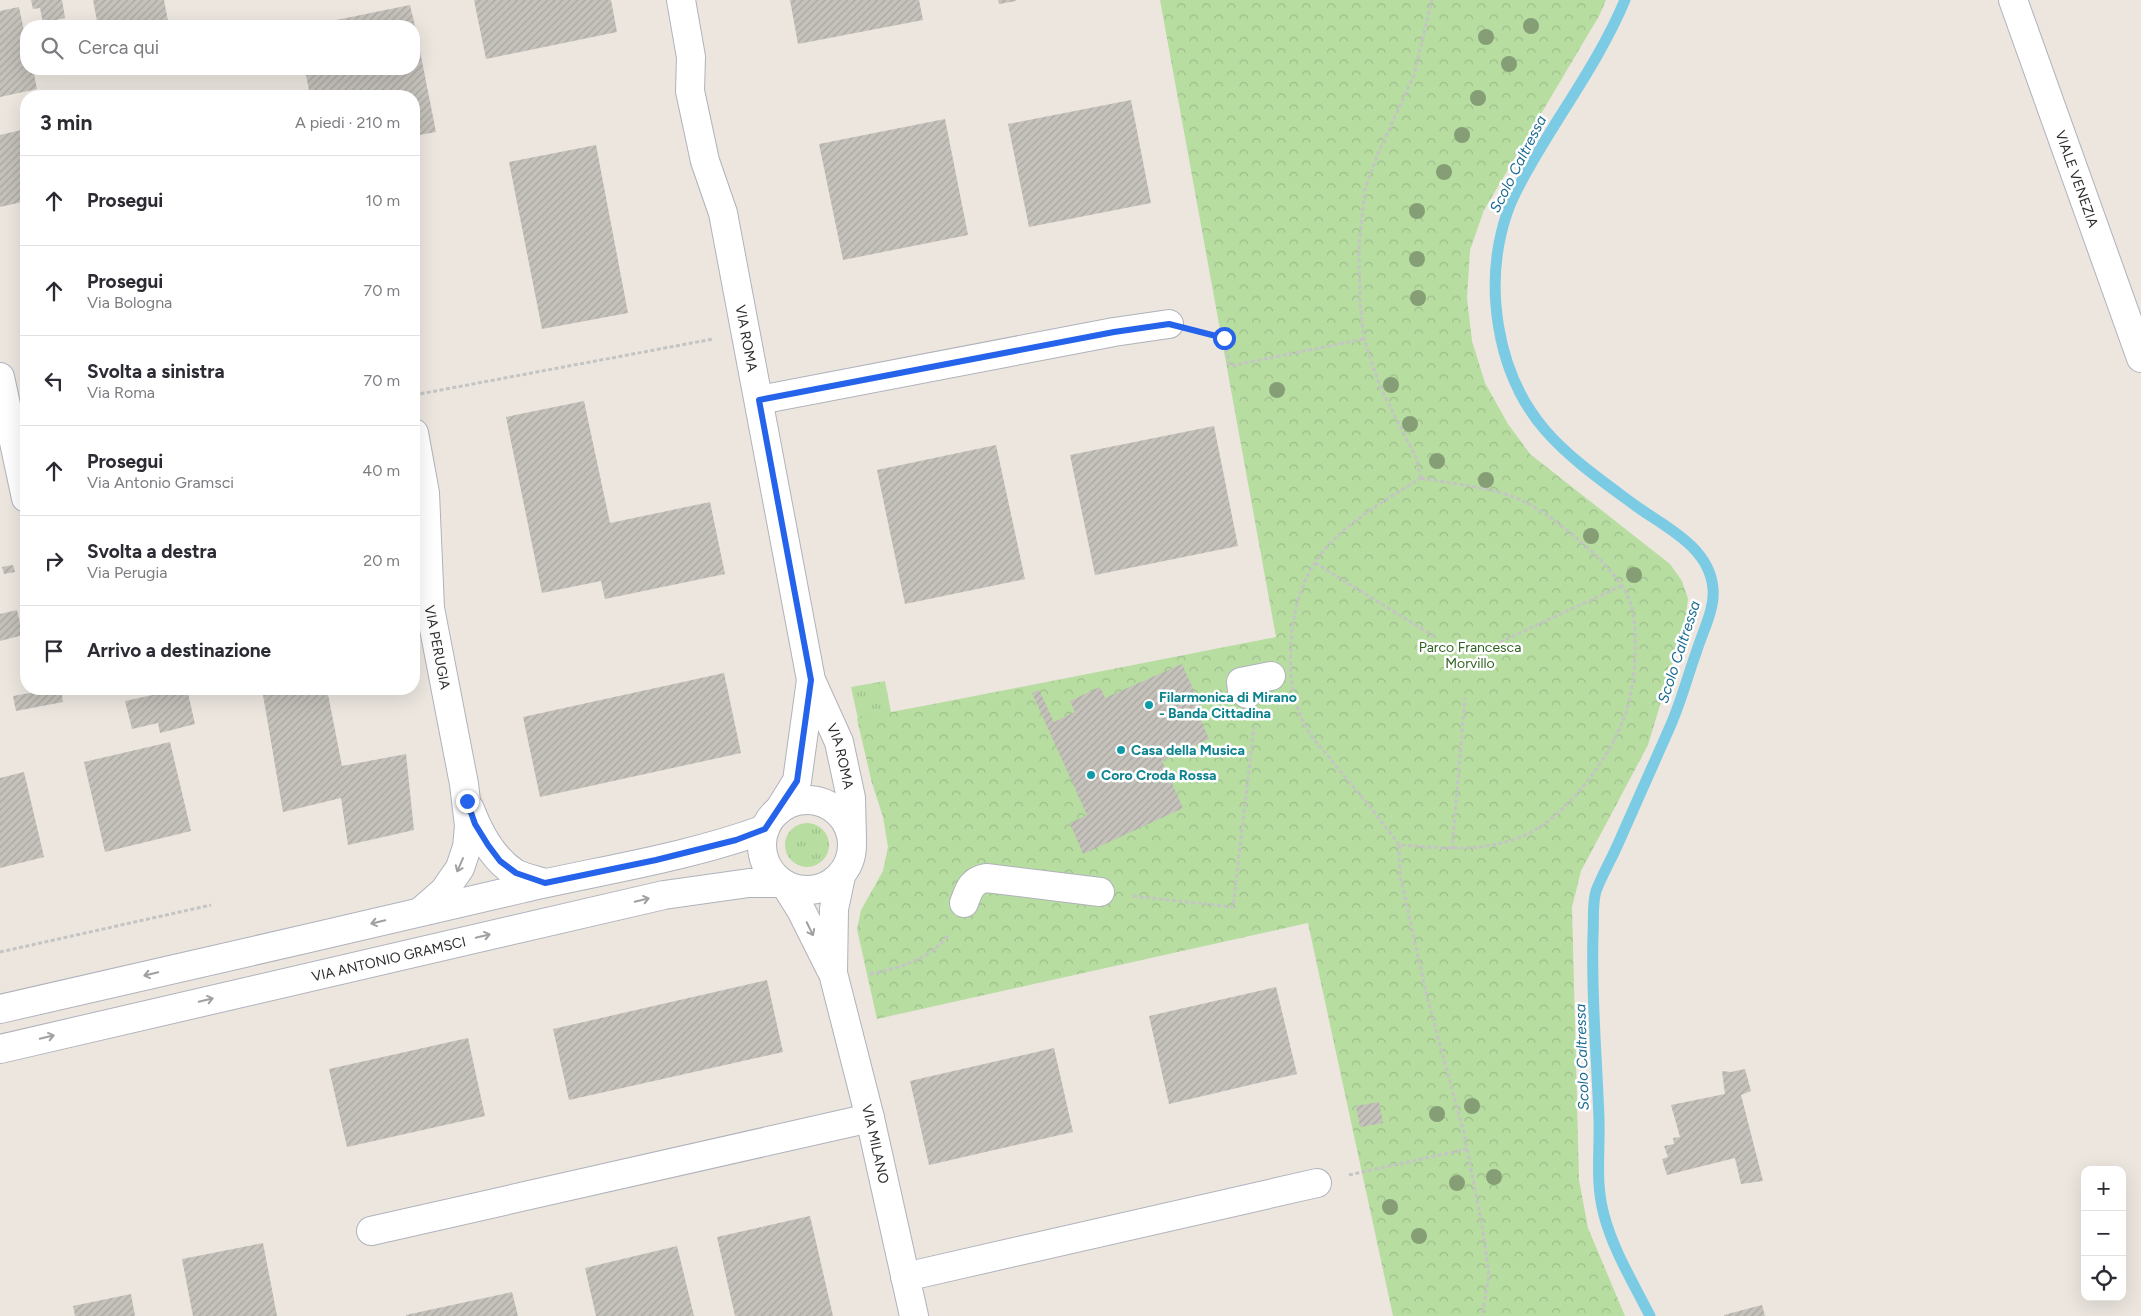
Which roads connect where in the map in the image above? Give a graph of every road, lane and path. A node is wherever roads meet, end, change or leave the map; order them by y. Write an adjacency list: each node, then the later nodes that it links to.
1 (681, 0): 5 (street, VIA ROMA)
2 (1432, 0): 6 (path)
3 (2013, 0): 7 (street, VIALE VENEZIA)
4 (1169, 324): 6 (path); 10 (street)
5 (747, 333): 9 (path); 10 (street, VIA ROMA)
6 (1364, 339): 13 (path)
7 (2141, 358)
8 (0, 377): 12 (street)
9 (420, 393)
10 (759, 400): 19 (street, VIA ROMA)
11 (420, 466): 22 (street, VIA PERUGIA)
12 (20, 470)
13 (1421, 478): 14 (path); 15 (path)
14 (1315, 563): 16 (path); 25 (path)
15 (1621, 586): 17 (path); 26 (path)
16 (1436, 637)
17 (1500, 642)
18 (1271, 676): 20 (street)
19 (811, 680): 23 (street, VIA ROMA); 24 (street, VIA ROMA)
20 (1247, 694): 30 (path)
21 (1465, 698): 26 (path)
22 (467, 801): 28 (street, VIA PERUGIA); 33 (street, VIA PERUGIA, one-way to 33)
23 (772, 820): 24 (street); 28 (street); 29 (street)
24 (852, 839): 27 (street)
25 (1399, 845): 26 (path); 40 (path)
26 (1452, 849)
27 (841, 876): 29 (street); 35 (street, VIA MILANO)
28 (545, 883): 33 (street)
29 (783, 885): 35 (street, VIA MILANO, one-way to 35); 38 (street, VIA ANTONIO GRAMSCI, one-way to 29)
30 (1100, 892): 31 (street)
31 (964, 903): 36 (path)
32 (211, 905): 34 (path)
33 (419, 913): 37 (street, one-way to 37)
34 (0, 952)
35 (833, 973): 39 (street, VIA MILANO)
36 (866, 975)
37 (0, 1008)
38 (0, 1048)
39 (870, 1118): 42 (street); 43 (street, VIA MILANO)
40 (1467, 1150): 41 (path); 45 (path)
41 (1317, 1183): 43 (street)
42 (371, 1231)
43 (905, 1277): 44 (street, VIA MILANO)
44 (914, 1316)
45 (1482, 1316)

